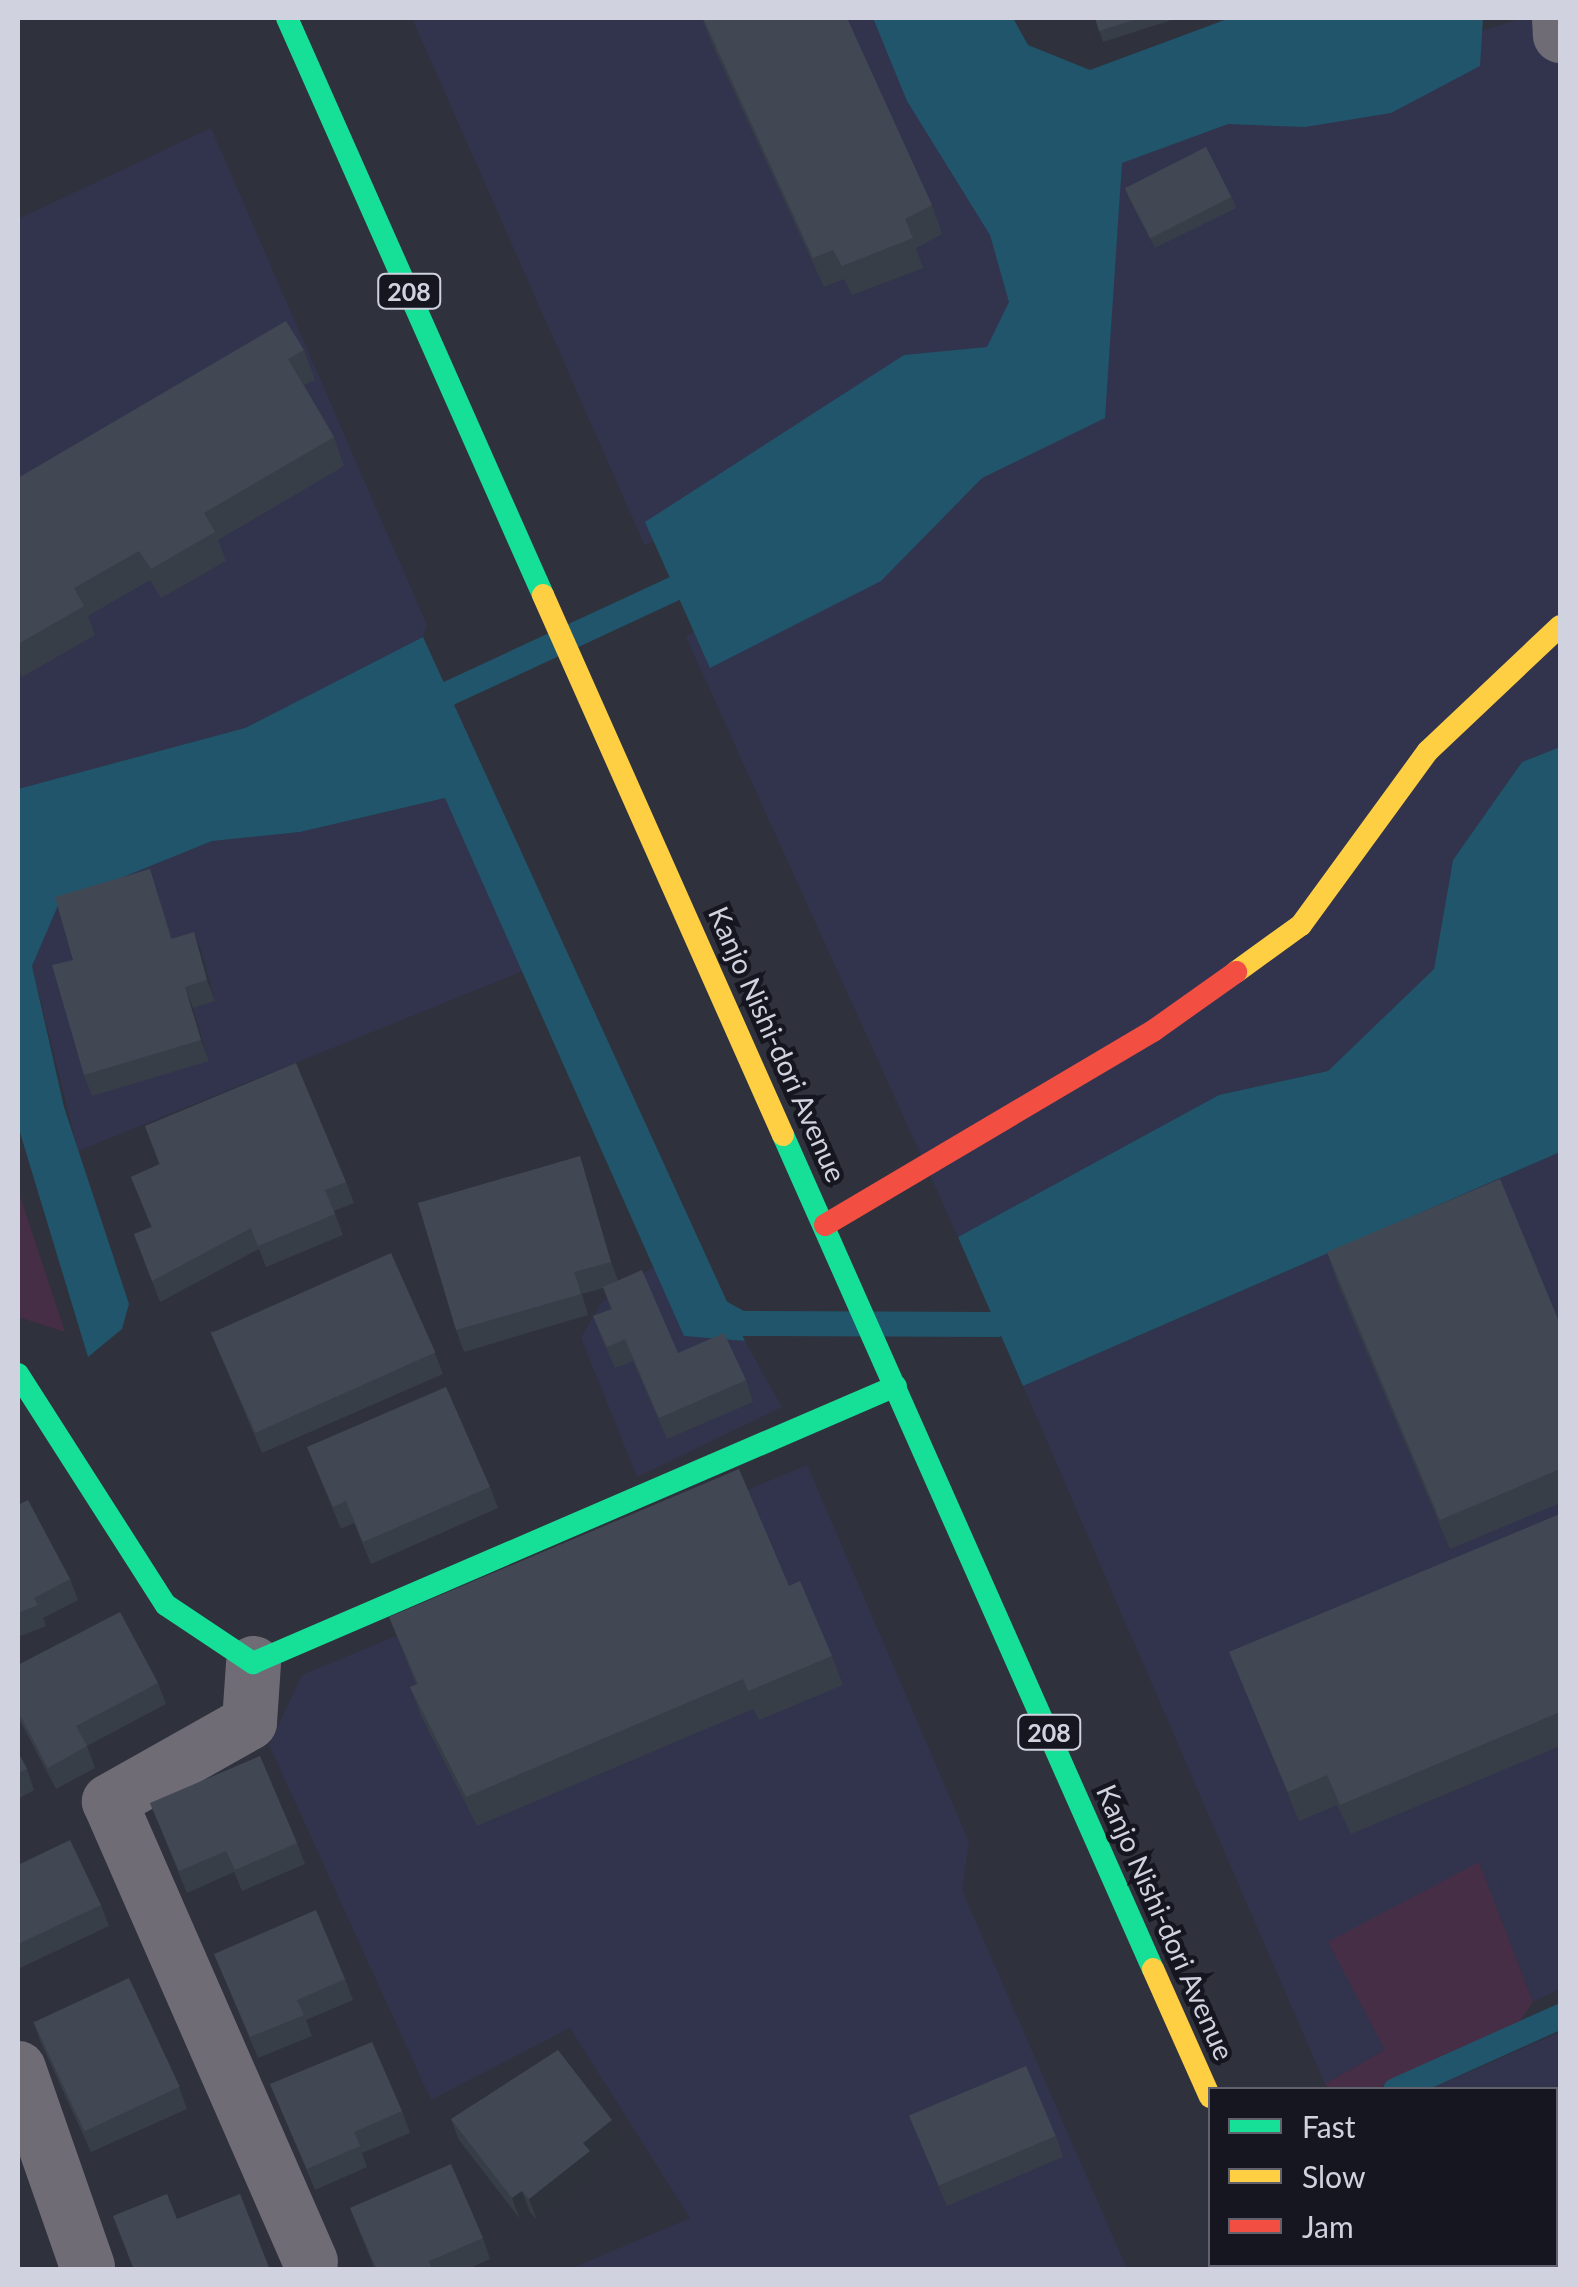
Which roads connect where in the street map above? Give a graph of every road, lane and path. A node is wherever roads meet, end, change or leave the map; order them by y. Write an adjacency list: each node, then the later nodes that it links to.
1 (287, 18): 5 (main road, Kanjo Nishi-dori Avenue / 208)
2 (1559, 18): 3 (street)
3 (1560, 35)
4 (1560, 626): 5 (main road)
5 (825, 1224): 7 (main road, Kanjo Nishi-dori Avenue / 208)
6 (18, 1374): 8 (main road)
7 (892, 1376): 8 (main road); 10 (main road, Kanjo Nishi-dori Avenue / 208)
8 (254, 1663): 11 (street)
9 (18, 2068): 12 (street)
10 (1208, 2092)
11 (310, 2261)
12 (87, 2266)

